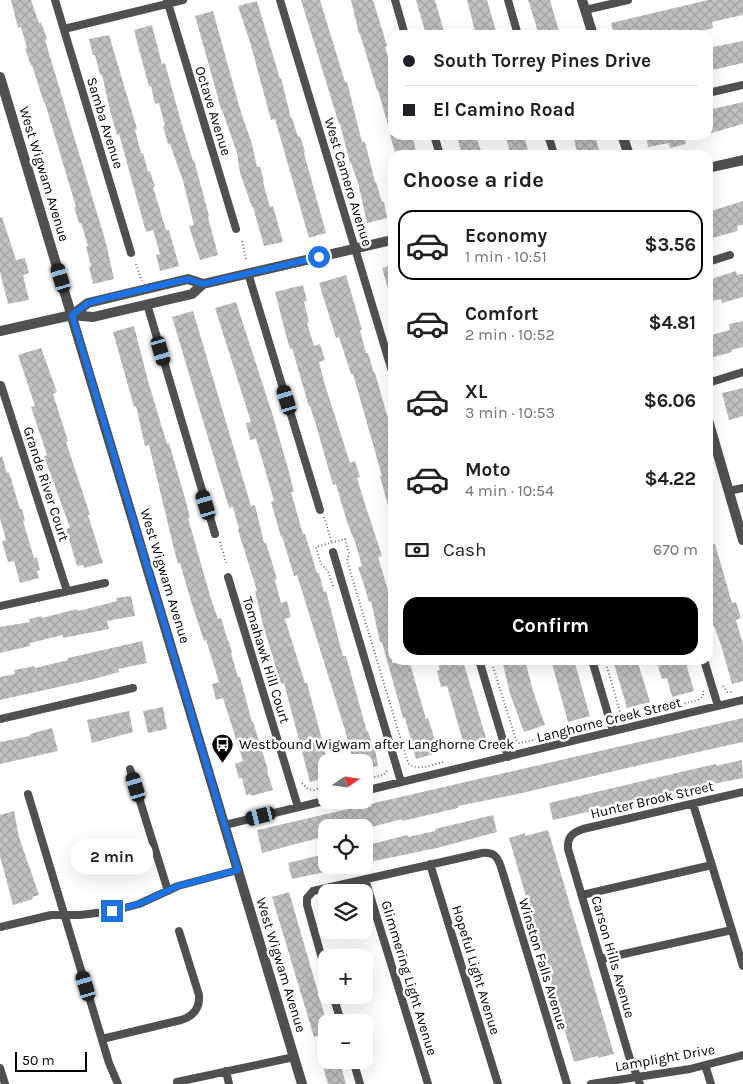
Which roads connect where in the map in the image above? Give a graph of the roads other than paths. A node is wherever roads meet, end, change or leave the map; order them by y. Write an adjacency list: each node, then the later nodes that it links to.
1 (55, 0): 9 (street, Samba Avenue)
2 (183, 0): 7 (street)
3 (280, 0): 20 (street, West Camero Avenue)
4 (394, 0): 10 (street)
5 (508, 0): 11 (street)
6 (628, 0): 8 (street)
7 (167, 2): 9 (street); 18 (street, Octave Avenue)
8 (584, 5): 12 (street)
9 (64, 29): 21 (street, Samba Avenue)
10 (403, 30)
11 (517, 30)
12 (592, 30)
13 (0, 77): 27 (street, West Wigwam Avenue)
14 (743, 85): 15 (street)
15 (713, 92)
16 (743, 160): 17 (street)
17 (713, 167)
18 (236, 229)
19 (388, 241): 20 (street)
20 (354, 249): 24 (street); 29 (street, West Camero Avenue)
21 (131, 253)
22 (730, 255): 23 (street)
23 (713, 260)
24 (248, 274): 25 (street); 36 (street)
25 (203, 284): 26 (street); 27 (street)
26 (147, 304): 27 (street); 37 (street)
27 (72, 315): 28 (street); 61 (street, West Wigwam Avenue)
28 (0, 331)
29 (388, 359)
30 (743, 372): 31 (street)
31 (713, 381)
32 (1, 385): 42 (street, Grande River Court)
33 (713, 437): 35 (street)
34 (743, 488): 35 (street)
35 (729, 491): 38 (street)
36 (322, 513)
37 (215, 534)
38 (743, 540)
39 (333, 552): 54 (street)
40 (228, 577): 60 (street, Tomahawk Hill Court)
41 (106, 583): 42 (street)
42 (67, 591): 43 (street)
43 (0, 606)
44 (480, 665): 52 (street)
45 (593, 665): 51 (street)
46 (706, 665): 49 (street)
47 (133, 688): 50 (street)
48 (743, 700): 49 (street, Langhorne Creek Street)
49 (718, 706): 51 (street, Langhorne Creek Street)
50 (0, 719)
51 (613, 731): 52 (street, Langhorne Creek Street)
52 (508, 757): 54 (street, Langhorne Creek Street)
53 (130, 770): 67 (street)
54 (401, 782): 55 (street, Langhorne Creek Street)
55 (373, 789)
56 (743, 792): 59 (street, Hunter Brook Street)
57 (28, 794): 69 (street)
58 (318, 802): 60 (street)
59 (693, 804): 62 (street, Hunter Brook Street); 64 (street)
60 (298, 807): 61 (street)
61 (225, 825): 65 (street, West Wigwam Avenue)
62 (569, 837): 68 (street, Carson Hills Avenue)
63 (430, 864): 66 (street); 91 (street, Hopeful Light Avenue); 92 (street, Winston Falls Avenue)
64 (712, 865): 68 (street); 71 (street)
65 (238, 870): 67 (street); 78 (street, West Wigwam Avenue)
66 (366, 878): 73 (street); 90 (street, Glimmering Light Avenue)
67 (168, 891): 69 (street)
68 (582, 895): 74 (street, Carson Hills Avenue)
69 (64, 915): 70 (street); 76 (street)
70 (0, 927)
71 (732, 930): 74 (street); 75 (street)
72 (179, 931): 76 (street)
73 (319, 949)
74 (601, 959): 83 (street, Carson Hills Avenue)
75 (743, 966)
76 (102, 1038): 86 (street)
77 (743, 1054): 79 (street, Lamplight Drive)
78 (294, 1057): 82 (street); 88 (street, West Wigwam Avenue)
79 (705, 1065): 83 (street, Lamplight Drive); 94 (street)
80 (0, 1068): 85 (street)
81 (356, 1069): 89 (street)
82 (226, 1071): 84 (street); 87 (street)
83 (639, 1081): 93 (street, Lamplight Drive)
84 (177, 1082)
85 (5, 1084)
86 (118, 1084)
87 (229, 1084)
88 (302, 1084)
89 (360, 1084)
90 (428, 1084)
91 (498, 1084)
92 (567, 1084)
93 (591, 1084)
94 (710, 1084)

